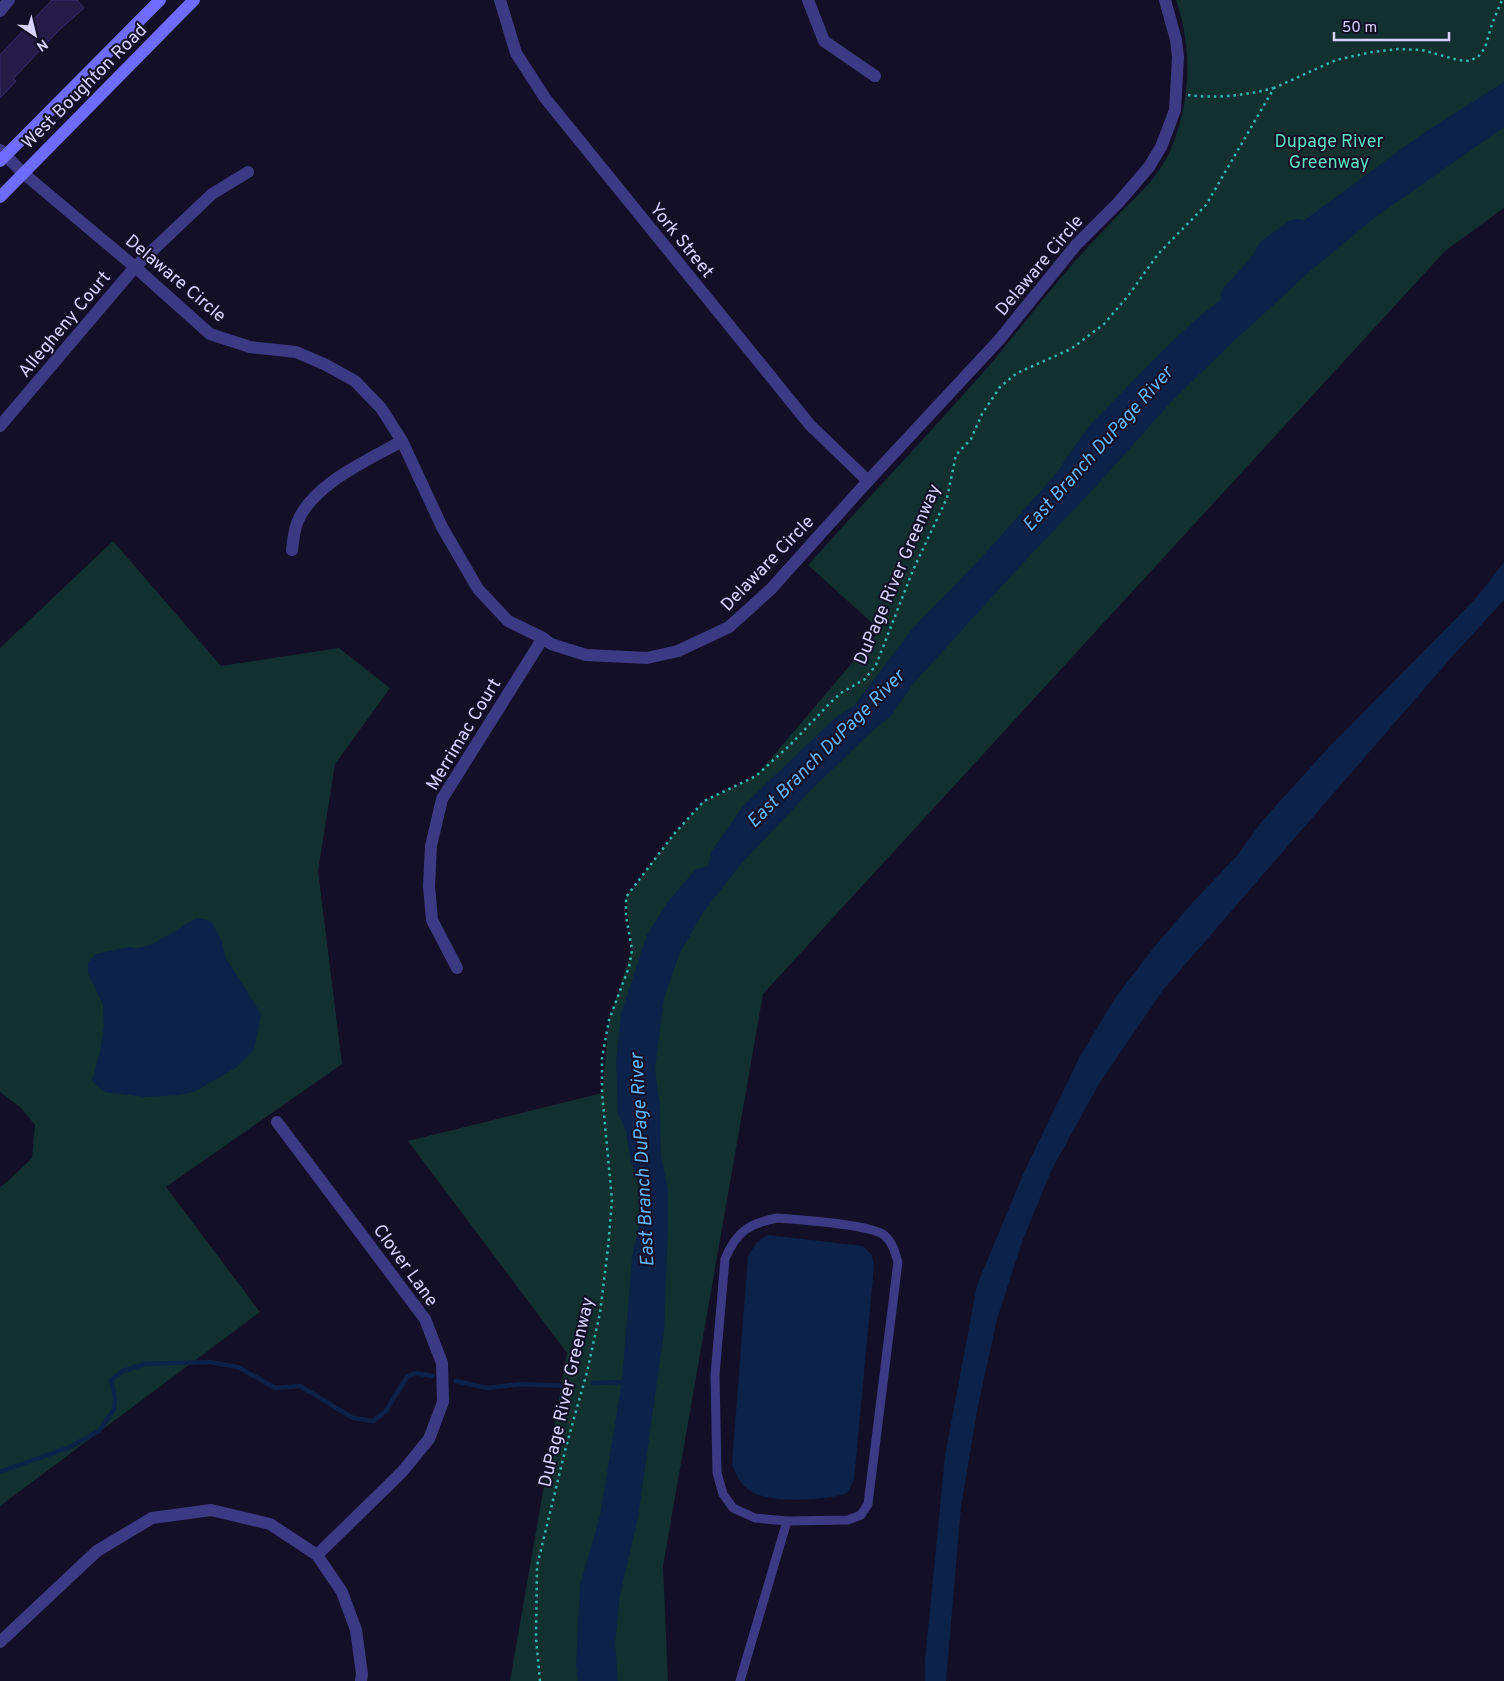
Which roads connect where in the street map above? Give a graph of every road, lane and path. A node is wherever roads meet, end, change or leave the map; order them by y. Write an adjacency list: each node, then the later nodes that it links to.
1 (9, 0): 8 (street)
2 (160, 0): 12 (main road, West Boughton Road)
3 (194, 0): 14 (main road, West Boughton Road)
4 (500, 0): 19 (street, York Street)
5 (808, 0): 9 (street)
6 (1164, 0): 11 (street, Delaware Circle)
7 (1502, 0): 10 (path)
8 (0, 11)
9 (875, 76)
10 (1274, 88): 11 (path); 28 (path, DuPage River Greenway)
11 (1176, 94): 19 (street, Delaware Circle)
12 (2, 155): 14 (street, Delaware Circle)
13 (248, 172): 16 (street, Allegheny Court)
14 (23, 173): 15 (main road, West Boughton Road); 16 (street, Delaware Circle)
15 (0, 197)
16 (136, 267): 17 (street, Allegheny Court); 18 (street, Delaware Circle)
17 (0, 426)
18 (402, 441): 20 (street); 21 (street, Delaware Circle)
19 (868, 481): 21 (street, Delaware Circle)
20 (292, 550)
21 (542, 638): 22 (street, Merrimac Court)
22 (457, 968)
23 (277, 1122): 25 (street, Clover Lane)
24 (787, 1521): 24 (lane); 29 (lane)
25 (318, 1555): 26 (street); 27 (street)
26 (0, 1642)
27 (361, 1681)
28 (540, 1681)
29 (740, 1681)

